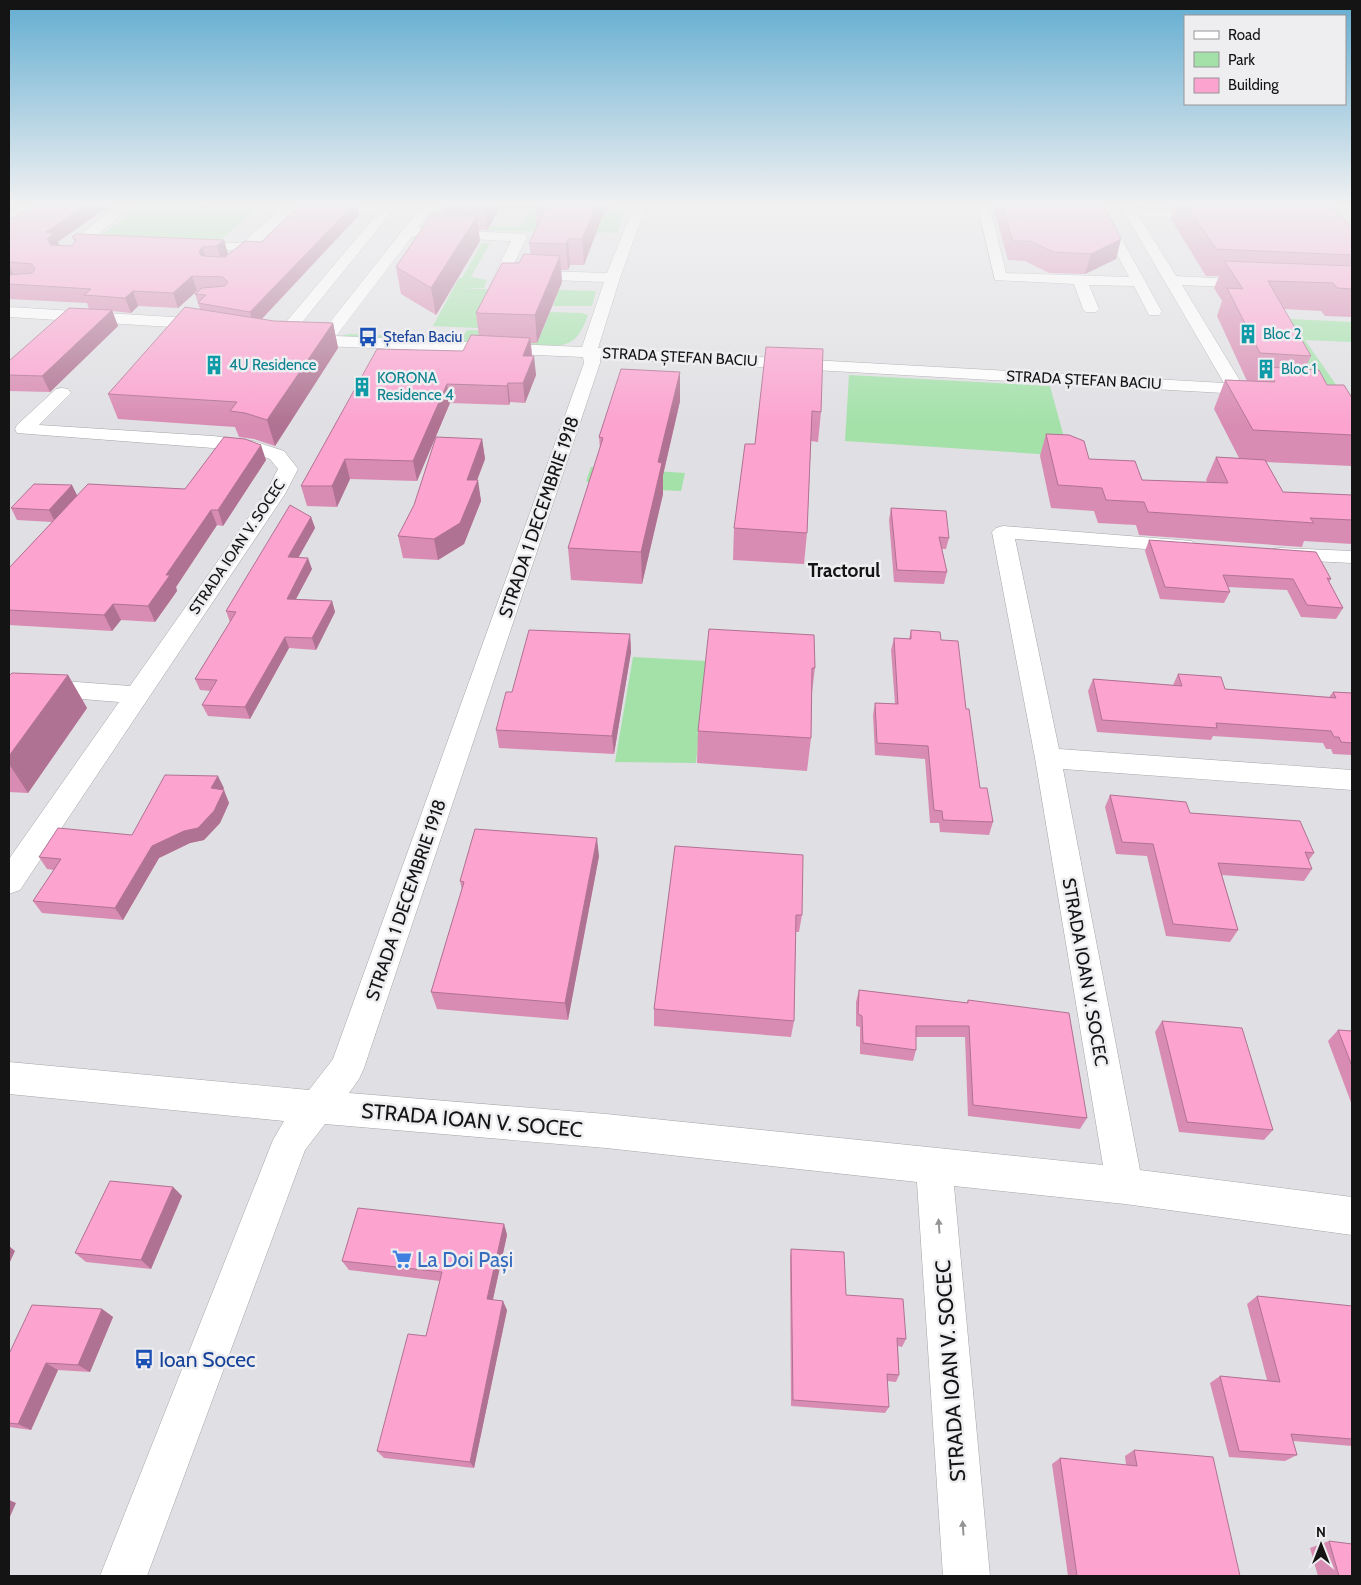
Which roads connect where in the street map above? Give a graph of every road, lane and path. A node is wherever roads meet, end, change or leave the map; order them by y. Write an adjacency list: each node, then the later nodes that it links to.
1 (331, 277): 21 (street)
2 (374, 277): 17 (street)
3 (584, 277): 7 (street)
4 (1000, 277): 8 (street)
5 (1136, 277): 10 (street)
6 (1169, 277): 9 (street)
7 (613, 278): 23 (street, STRADA 1 DECEMBRIE 1918)
8 (1080, 280): 10 (street); 13 (street)
9 (1171, 280): 11 (street); 24 (street)
10 (1139, 282): 15 (street)
11 (1267, 284)
12 (189, 309): 16 (street)
13 (1091, 309)
14 (9, 312): 16 (street)
15 (1154, 312)
16 (175, 322): 18 (street)
17 (334, 328): 19 (street); 22 (street)
18 (225, 329)
19 (450, 332)
20 (262, 335): 21 (street, STRADA ȘTEFAN BACIU)
21 (281, 338): 22 (street, STRADA ȘTEFAN BACIU)
22 (324, 341): 23 (street, STRADA ȘTEFAN BACIU)
23 (591, 353): 24 (street, STRADA ȘTEFAN BACIU); 38 (street, STRADA 1 DECEMBRIE 1918)
24 (1236, 388): 25 (street, STRADA ȘTEFAN BACIU)
25 (1274, 390)
26 (62, 393): 33 (street, STRADA IOAN V. SOCEC)
27 (1043, 514): 28 (street)
28 (1047, 535): 29 (street); 34 (street, STRADA IOAN V. SOCEC)
29 (1200, 547)
30 (1257, 552): 31 (street)
31 (1352, 557)
32 (9, 685): 33 (street)
33 (138, 695): 36 (street, STRADA IOAN V. SOCEC)
34 (1048, 758): 35 (street); 40 (street, STRADA IOAN V. SOCEC)
35 (1352, 780)
36 (9, 882)
37 (9, 1078): 38 (street, STRADA IOAN V. SOCEC)
38 (318, 1106): 39 (street, STRADA IOAN V. SOCEC); 42 (street, STRADA 1 DECEMBRIE 1918)
39 (934, 1166): 40 (street, STRADA IOAN V. SOCEC); 43 (street, STRADA IOAN V. SOCEC, one-way to 39)
40 (1125, 1186): 41 (street, STRADA IOAN V. SOCEC)
41 (1352, 1216)
42 (124, 1576)
43 (966, 1576)

